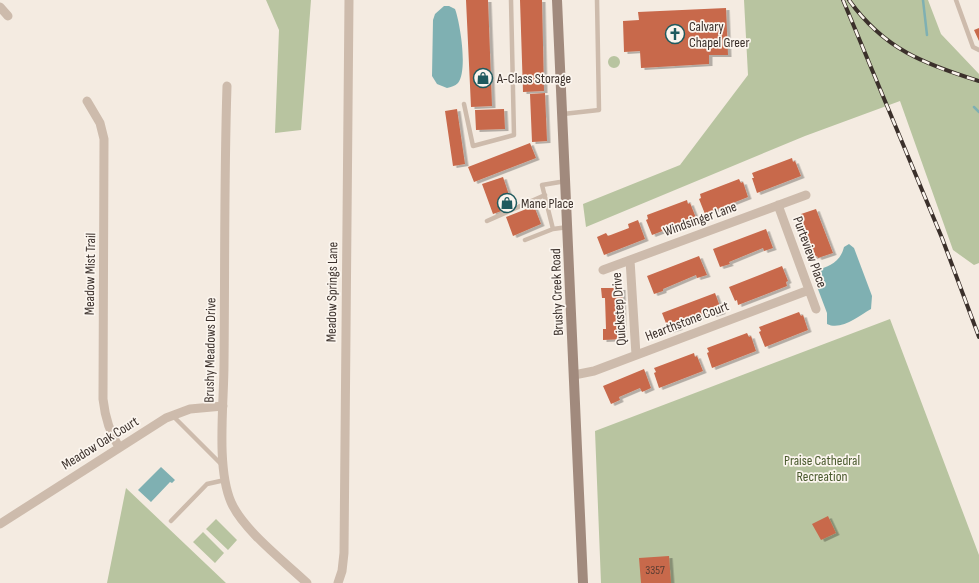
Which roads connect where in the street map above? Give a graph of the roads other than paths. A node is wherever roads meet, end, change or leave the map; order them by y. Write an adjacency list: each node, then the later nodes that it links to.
1 (349, 0): 35 (street, Meadow Springs Lane)
2 (511, 0): 11 (lane)
3 (558, 0): 12 (main road, Brushy Creek Road)
4 (597, 0): 12 (lane)
5 (956, 0): 8 (lane)
6 (0, 7): 7 (street)
7 (8, 16)
8 (979, 50)
9 (227, 86): 27 (street, Brushy Meadows Drive)
10 (87, 101): 29 (street, Meadow Mist Trail)
11 (464, 104)
12 (563, 114): 13 (main road, Brushy Creek Road)
13 (566, 180): 14 (lane); 18 (main road, Brushy Creek Road)
14 (545, 195): 17 (lane); 19 (lane)
15 (806, 195): 16 (street, Windsinger Lane)
16 (778, 205): 21 (street, Windsinger Lane); 23 (street, Purteview Place)
17 (487, 221)
18 (568, 227): 19 (lane); 26 (main road, Brushy Creek Road)
19 (553, 229): 20 (lane)
20 (525, 240)
21 (630, 260): 22 (street, Windsinger Lane); 25 (street, Quickstep Drive)
22 (603, 270)
23 (809, 290): 24 (street, Purteview Place); 25 (street, Hearthstone Court)
24 (816, 309)
25 (636, 355): 26 (street, Hearthstone Court)
26 (574, 375): 36 (main road, Brushy Creek Road)
27 (222, 406): 28 (street, Meadow Oak Court); 30 (street, Brushy Meadows Drive)
28 (172, 415): 29 (street, Meadow Oak Court); 30 (lane)
29 (119, 447): 33 (street, Meadow Oak Court)
30 (223, 466): 31 (street, Brushy Meadows Drive)
31 (225, 480): 32 (lane); 34 (street, Brushy Meadows Drive)
32 (171, 521)
33 (0, 524)
34 (307, 583)
35 (338, 583)
36 (583, 583)

